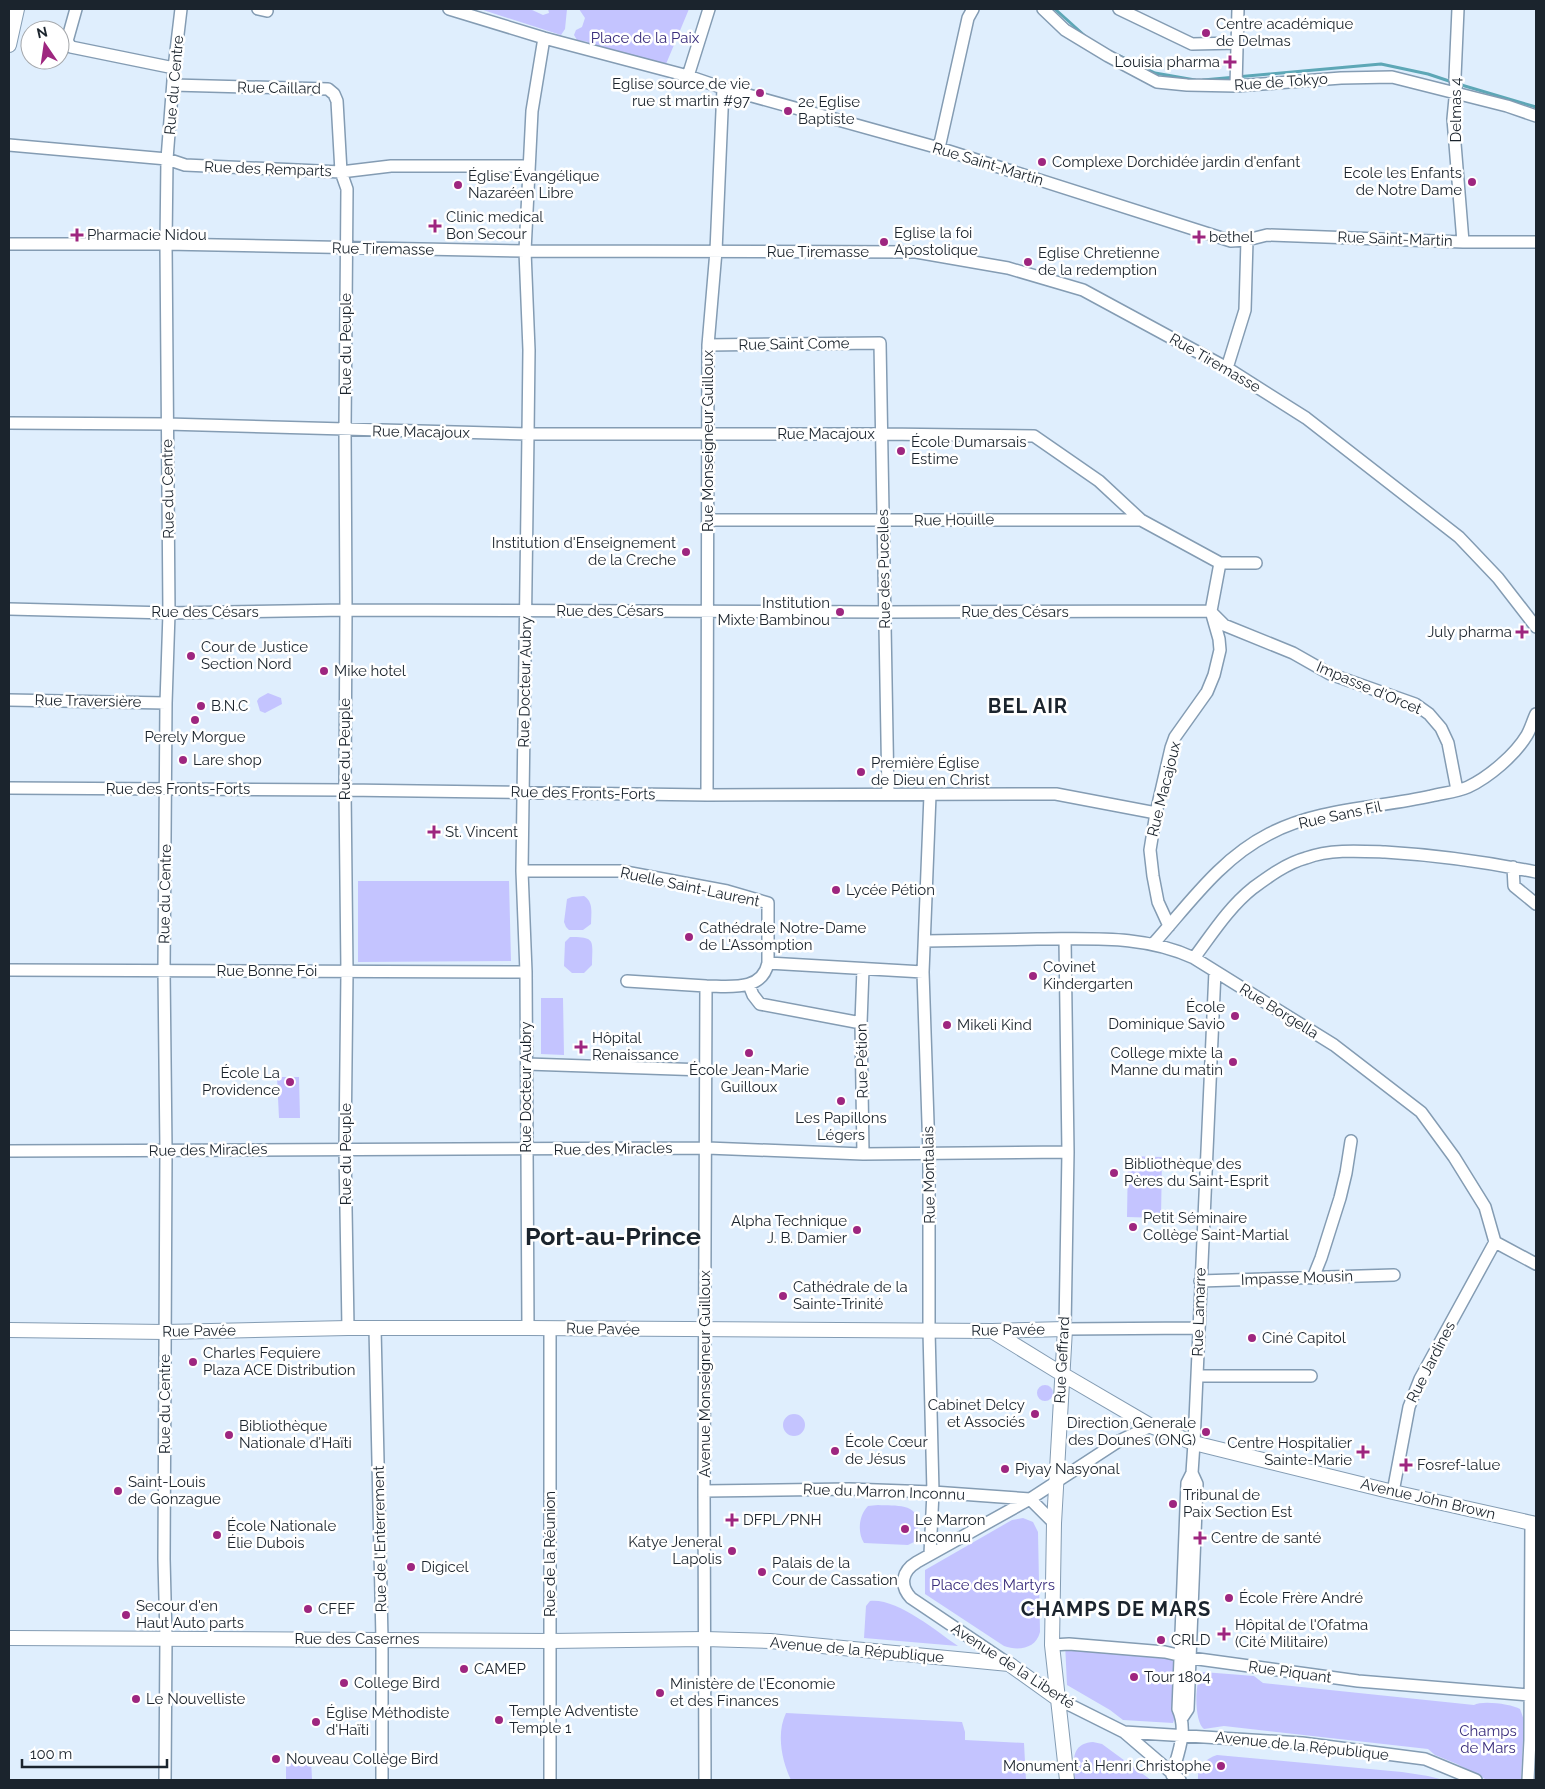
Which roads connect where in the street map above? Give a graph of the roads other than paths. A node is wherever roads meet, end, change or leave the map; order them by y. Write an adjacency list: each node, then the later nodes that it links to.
1 (17, 9): 13 (main road)
2 (76, 9): 14 (street)
3 (181, 9): 14 (street, Rue du Centre)
4 (449, 9): 11 (street, Rue Saint-Martin)
5 (709, 9): 15 (street)
6 (973, 9): 22 (street)
7 (1043, 9): 17 (street, Rue de Tokyo)
8 (1120, 9): 12 (street)
9 (1238, 9): 12 (street)
10 (1458, 9): 18 (street, Delmas 4)
11 (544, 38): 15 (street, Rue Saint-Martin); 24 (street, Rue Docteur Aubry)
12 (1238, 43): 17 (street)
13 (9, 46)
14 (174, 68): 16 (street, Rue du Centre)
15 (688, 76): 19 (street, Rue Saint-Martin)
16 (173, 86): 23 (street, Rue du Centre); 25 (street, Rue Caillard)
17 (1236, 86): 18 (street, Rue de Tokyo)
18 (1456, 86): 20 (street, Rue de Tokyo); 27 (street, Delmas 4)
19 (723, 88): 22 (street, Rue Saint-Martin); 33 (street, Rue Monseigneur Guilloux)
20 (1536, 116)
21 (9, 145): 23 (street, Rue des Remparts)
22 (938, 148): 26 (street, Rue Saint-Martin)
23 (167, 159): 25 (street, Rue des Remparts); 30 (street, Rue du Centre)
24 (528, 166): 25 (street, Rue des Remparts); 32 (street, Rue Docteur Aubry)
25 (341, 172): 31 (street, Rue du Peuple)
26 (1247, 240): 27 (street, Rue Saint-Martin); 36 (street)
27 (1464, 242): 28 (street, Rue Saint-Martin)
28 (1536, 242)
29 (9, 244): 30 (street, Rue Tiremasse)
30 (166, 244): 31 (street, Rue Tiremasse); 38 (street, Rue du Centre)
31 (346, 248): 32 (street, Rue Tiremasse); 39 (street, Rue du Peuple)
32 (525, 251): 33 (street, Rue Tiremasse); 41 (street, Rue Docteur Aubry)
33 (716, 251): 35 (street, Rue Monseigneur Guilloux); 36 (street, Rue Tiremasse)
34 (880, 343): 35 (street, Rue Saint Come); 42 (street, Rue des Pucelles)
35 (708, 345): 40 (street, Rue Monseigneur Guilloux)
36 (1227, 368): 55 (street, Rue Tiremasse)
37 (9, 424): 38 (street, Rue Macajoux)
38 (166, 424): 39 (street, Rue Macajoux); 54 (street, Rue du Centre)
39 (345, 430): 41 (street, Rue Macajoux); 49 (street, Rue du Peuple)
40 (707, 433): 41 (street, Rue Macajoux); 42 (street, Rue Macajoux); 43 (street, Rue Monseigneur Guilloux)
41 (528, 434): 50 (street, Rue Docteur Aubry)
42 (883, 434): 44 (street, Rue des Pucelles); 45 (street, Rue Macajoux)
43 (708, 520): 44 (street, Rue Houille); 51 (street, Rue Monseigneur Guilloux)
44 (883, 520): 45 (street, Rue Houille); 53 (street, Rue des Pucelles)
45 (1141, 520): 46 (street, Rue Macajoux)
46 (1220, 563): 47 (street); 52 (street, Rue Macajoux)
47 (1256, 563)
48 (9, 609): 54 (street, Rue des Césars)
49 (346, 610): 50 (street, Rue des Césars); 54 (street, Rue des Césars); 61 (street, Rue du Peuple)
50 (526, 611): 51 (street, Rue des Césars); 63 (street, Rue Docteur Aubry)
51 (707, 611): 53 (street, Rue des Césars); 65 (street, Rue Monseigneur Guilloux)
52 (1211, 611): 53 (street, Rue des Césars); 62 (street, Impasse d'Orcet); 67 (street, Rue Macajoux)
53 (886, 612): 64 (street, Rue des Pucelles)
54 (169, 613): 57 (street, Rue du Centre)
55 (1536, 627)
56 (9, 700): 57 (street, Rue Traversière)
57 (166, 703): 60 (street, Rue du Centre)
58 (1536, 714): 62 (street, Rue Sans Fil)
59 (9, 788): 60 (street, Rue des Fronts-Forts)
60 (166, 789): 61 (street, Rue des Fronts-Forts); 80 (street, Rue du Centre)
61 (345, 790): 63 (street, Rue des Fronts-Forts); 82 (street, Rue du Peuple)
62 (1457, 790): 72 (street, Rue Sans Fil)
63 (524, 792): 65 (street, Rue des Fronts-Forts); 69 (street, Rue Docteur Aubry)
64 (888, 794): 65 (street, Rue des Fronts-Forts); 66 (street, Rue des Fronts-Forts)
65 (707, 795)
66 (930, 795): 67 (street, Rue des Fronts-Forts); 74 (street, Rue Montalais)
67 (1156, 813): 72 (street, Rue Macajoux)
68 (1513, 867): 70 (street); 71 (street); 76 (street)
69 (522, 871): 77 (street, Ruelle Saint-Laurent); 83 (street, Rue Docteur Aubry)
70 (1536, 872)
71 (1536, 904)
72 (1169, 926): 75 (street, Rue Sans Fil)
73 (1065, 939): 74 (street, Rue Borgella); 75 (street, Rue Borgella); 97 (street, Rue Geffrard)
74 (925, 941): 84 (street, Rue Montalais)
75 (1154, 943): 76 (street, Rue Borgella)
76 (1194, 958): 81 (street, Rue Borgella)
77 (768, 963): 78 (street); 86 (street)
78 (863, 968): 84 (street); 88 (street, Rue Pétion)
79 (9, 970): 80 (street, Rue Bonne Foi)
80 (164, 970): 82 (street, Rue Bonne Foi); 94 (street, Rue du Centre)
81 (1215, 971): 100 (street, Rue Borgella); 104 (street, Rue Lamarre)
82 (347, 972): 83 (street, Rue Bonne Foi); 93 (street, Rue du Peuple)
83 (526, 972): 89 (street, Rue Docteur Aubry)
84 (923, 972): 98 (street, Rue Montalais)
85 (627, 981): 87 (street)
86 (749, 985): 87 (street); 88 (street)
87 (706, 986): 90 (street, Avenue Monseigneur Guilloux)
88 (862, 1023): 99 (street, Rue Pétion)
89 (527, 1064): 90 (street); 95 (street, Rue Docteur Aubry)
90 (706, 1070): 92 (street, Avenue Monseigneur Guilloux)
91 (1351, 1141): 103 (street)
92 (707, 1148): 95 (street, Rue des Miracles); 99 (street, Rue des Miracles); 112 (street, Avenue Monseigneur Guilloux)
93 (345, 1149): 94 (street, Rue des Miracles); 95 (street, Rue des Miracles); 105 (street, Rue du Peuple)
94 (166, 1150): 96 (street, Rue des Miracles); 115 (street, Rue du Centre)
95 (526, 1150): 107 (street, Rue Docteur Aubry)
96 (9, 1151)
97 (1068, 1152): 98 (street, Rue des Miracles); 110 (street, Rue Geffrard)
98 (929, 1153): 99 (street, Rue des Miracles); 113 (street, Rue Montalais)
99 (863, 1154)
100 (1495, 1242): 101 (street); 124 (street, Rue Jardines)
101 (1536, 1264)
102 (1394, 1275): 103 (street, Impasse Mousin)
103 (1313, 1278): 104 (street, Impasse Mousin)
104 (1200, 1281): 109 (street, Rue Lamarre)
105 (348, 1328): 106 (main road, Rue Pavée); 115 (main road, Rue Pavée)
106 (375, 1328): 107 (main road, Rue Pavée); 133 (street, Rue de l'Enterrement)
107 (528, 1328): 108 (main road, Rue Pavée)
108 (550, 1328): 112 (main road, Rue Pavée); 135 (street, Rue de la Réunion)
109 (1198, 1328): 110 (street, Rue Pavée); 117 (street, Rue Lamarre)
110 (1065, 1329): 114 (main road, Rue Pavée); 116 (main road, Rue Geffrard)
111 (9, 1330): 115 (main road, Rue Pavée)
112 (706, 1330): 113 (main road, Rue Pavée); 122 (street, Avenue Monseigneur Guilloux)
113 (930, 1331): 114 (main road, Rue Pavée); 123 (street, Rue Montalais)
114 (992, 1331): 116 (main road, Avenue John Brown)
115 (165, 1332): 132 (street, Rue du Centre)
116 (1062, 1374): 119 (main road, Avenue John Brown); 121 (main road, Rue Geffrard)
117 (1197, 1376): 118 (street); 120 (street, Rue Lamarre)
118 (1311, 1376)
119 (1151, 1426): 120 (main road, Avenue John Brown); 121 (street)
120 (1194, 1443): 124 (main road, Avenue John Brown); 137 (street, Rue Lamarre)
121 (1056, 1482): 125 (street); 126 (main road, Rue Geffrard)
122 (704, 1491): 123 (street, Rue du Marron Inconnu); 134 (street, Avenue Monseigneur Guilloux)
123 (933, 1492): 125 (street, Rue du Marron Inconnu); 128 (street, Rue Montalais)
124 (1393, 1492): 127 (main road, Avenue John Brown)
125 (1030, 1499): 126 (street); 128 (street)
126 (1054, 1523): 136 (main road, Rue Geffrard)
127 (1534, 1523): 130 (street)
128 (930, 1554): 138 (street, Avenue de la Liberté)
129 (1536, 1559): 130 (street)
130 (1531, 1570): 139 (street)
131 (9, 1638): 132 (main road, Rue des Casernes)
132 (166, 1638): 133 (main road, Rue des Casernes); 144 (street, Rue du Centre)
133 (382, 1640): 135 (main road, Rue des Casernes); 145 (street, Rue de l'Enterrement)
134 (705, 1640): 135 (main road, Rue des Casernes); 138 (main road, Avenue de la République); 147 (street, Avenue Monseigneur Guilloux)
135 (550, 1641): 146 (street, Rue de la Réunion)
136 (1052, 1645): 137 (street, Rue Piquant); 140 (main road, Rue Geffrard)
137 (1186, 1658): 139 (street, Rue Piquant); 142 (street, Rue Lamarre)
138 (1009, 1664): 140 (main road, Avenue de la Liberté)
139 (1530, 1694): 150 (street)
140 (1058, 1699): 141 (street, Avenue de la Liberté); 148 (main road, Rue Geffrard)
141 (1124, 1732): 142 (street, Avenue de la République); 143 (street, Avenue de la Liberté)
142 (1183, 1735): 143 (street, Rue Lamarre); 149 (street, Avenue de la République)
143 (1176, 1778)
144 (165, 1780)
145 (382, 1780)
146 (550, 1780)
147 (706, 1780)
148 (1067, 1780)
149 (1476, 1780)
150 (1528, 1780)

